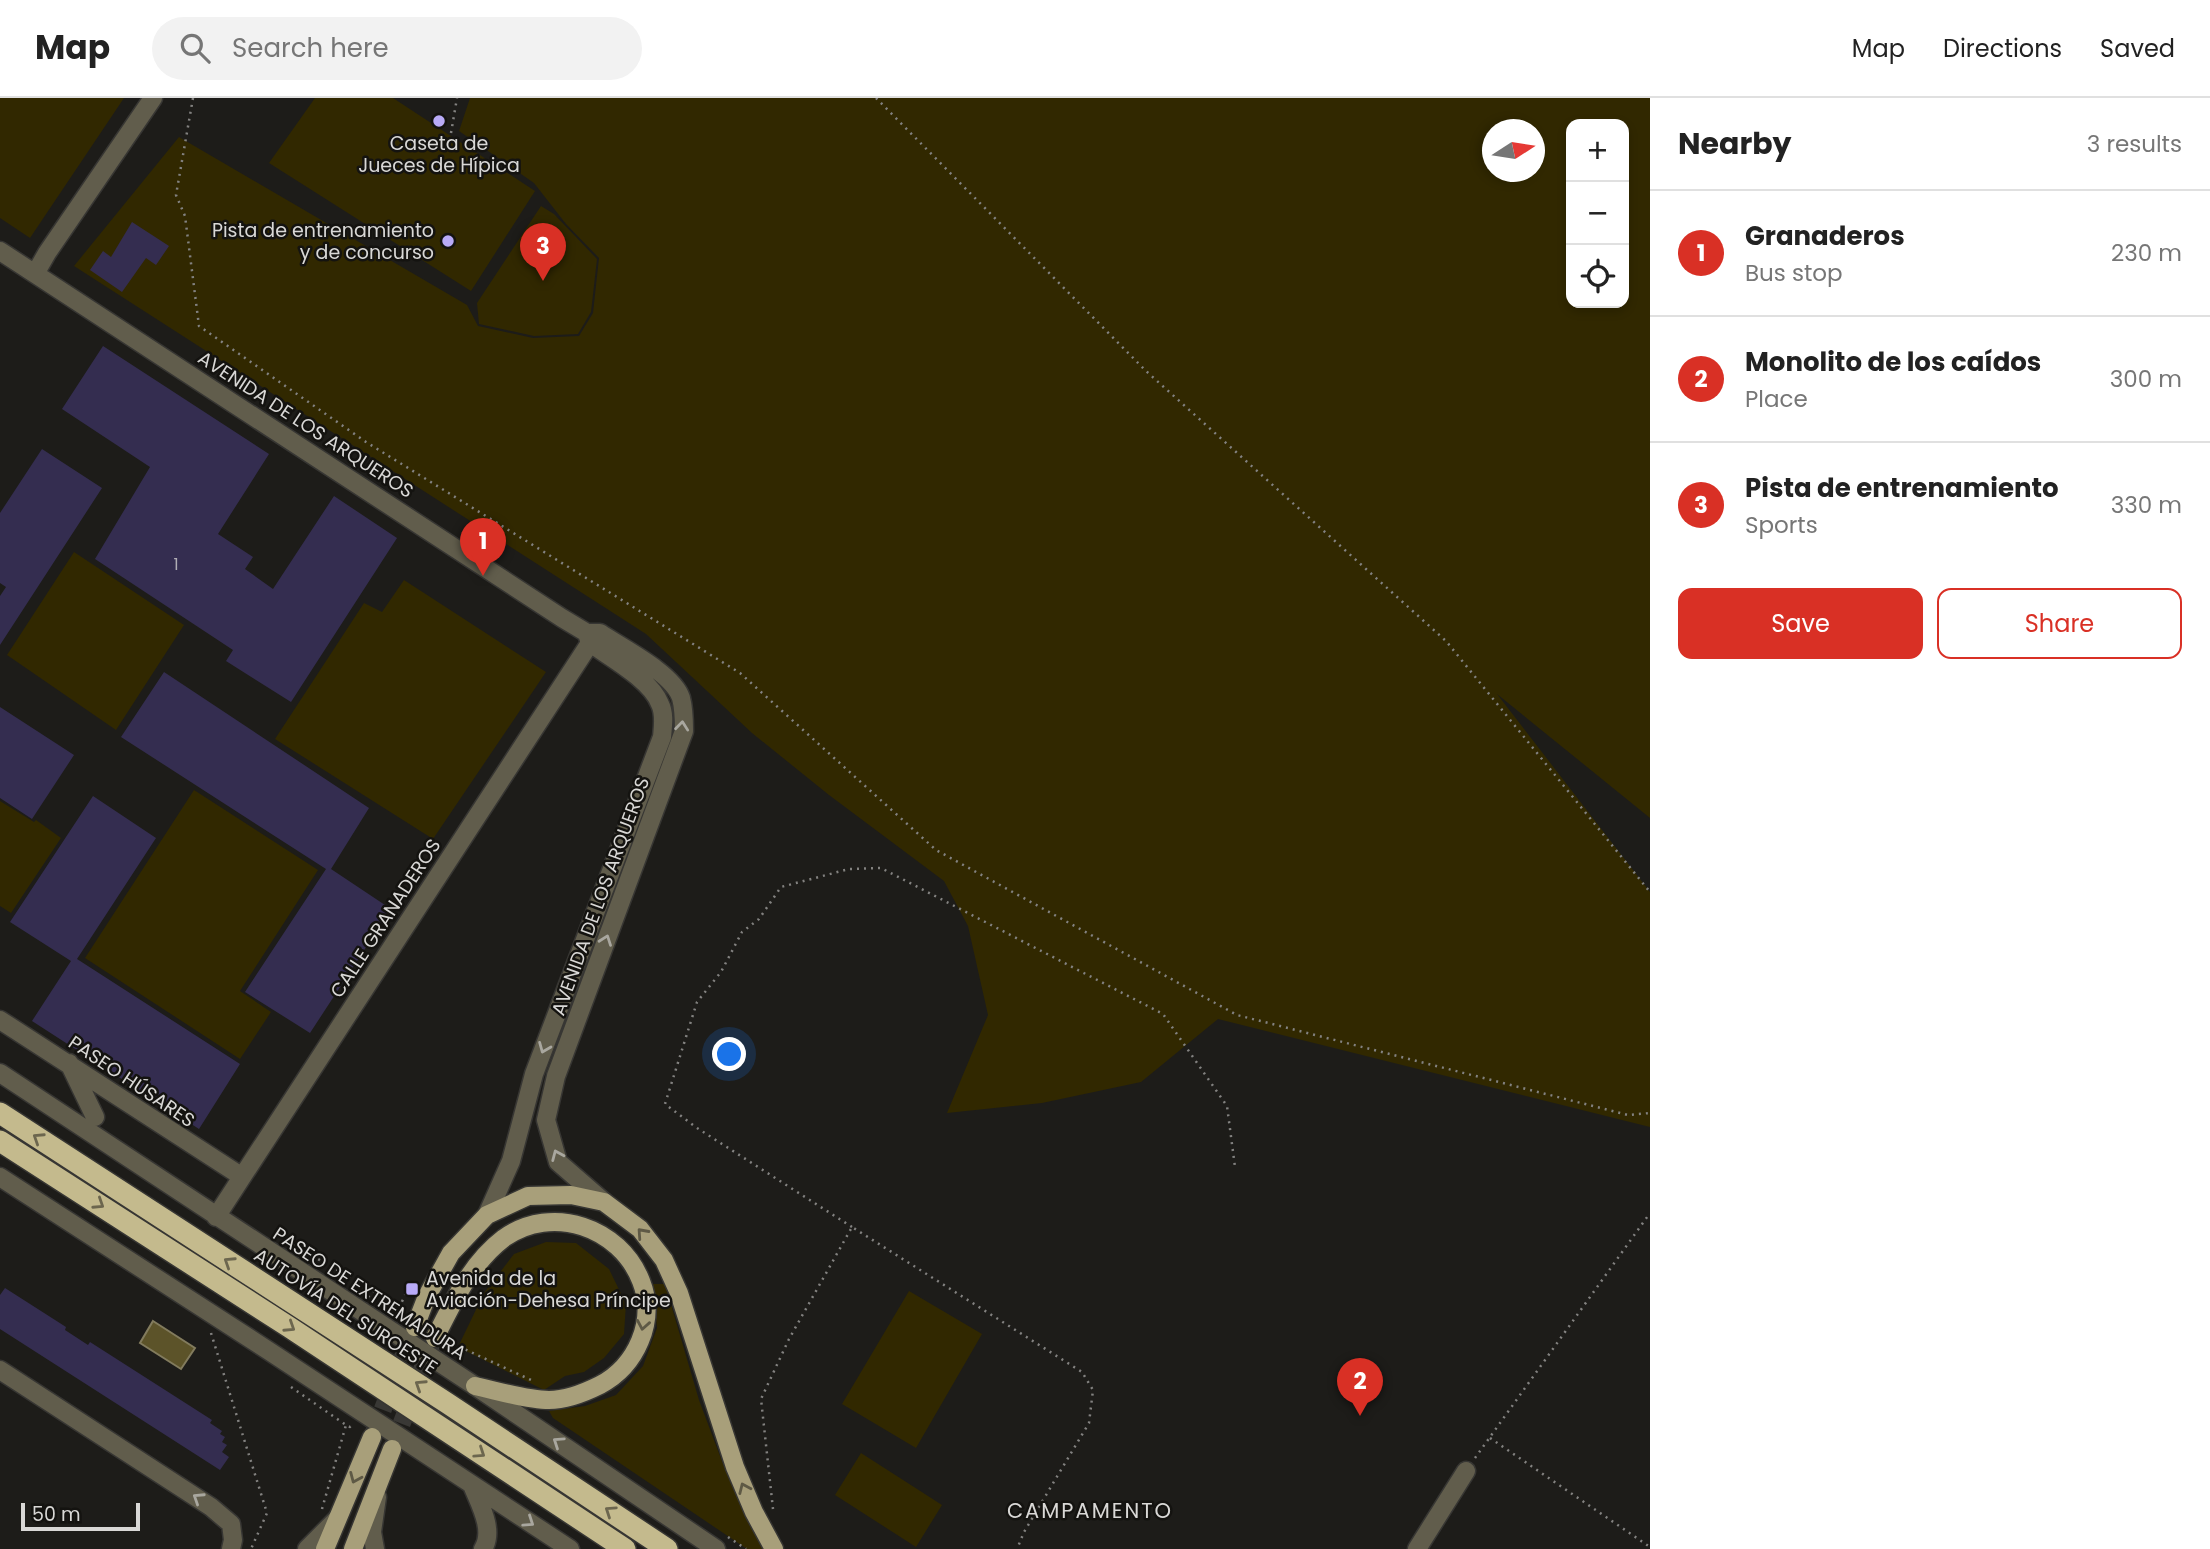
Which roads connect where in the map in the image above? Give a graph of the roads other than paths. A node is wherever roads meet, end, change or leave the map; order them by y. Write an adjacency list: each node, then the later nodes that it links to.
1 (153, 98): 3 (street)
2 (0, 251): 3 (street, AVENIDA DE LOS ARQUEROS)
3 (35, 274): 4 (street, AVENIDA DE LOS ARQUEROS)
4 (589, 638): 12 (street, CALLE GRANADEROS); 13 (street, AVENIDA DE LOS ARQUEROS, one-way to 4); 14 (street, AVENIDA DE LOS ARQUEROS, one-way to 14)
5 (0, 1020): 6 (street, PASEO HÚSARES)
6 (69, 1063): 9 (street); 12 (street, PASEO HÚSARES)
7 (0, 1073): 15 (street, PASEO DE EXTREMADURA)
8 (0, 1113): 34 (highway, AUTOVÍA DEL SUROESTE, one-way to 8)
9 (95, 1117)
10 (0, 1141): 33 (highway, one-way to 33)
11 (0, 1177): 23 (street)
12 (241, 1177): 15 (street, CALLE GRANADEROS)
13 (604, 1202): 14 (main road); 36 (main road, one-way to 13)
14 (487, 1215): 16 (main road)
15 (216, 1217): 19 (street, PASEO DE EXTREMADURA)
16 (415, 1327)
17 (439, 1344): 19 (main road, one-way to 19)
18 (0, 1370): 26 (street, one-way to 18)
19 (475, 1387): 35 (street, PASEO DE EXTREMADURA, one-way to 19)
20 (372, 1437): 25 (main road, one-way to 25)
21 (392, 1449): 24 (main road)
22 (1466, 1471): 37 (street)
23 (472, 1485): 31 (street); 32 (street, one-way to 32)
24 (379, 1487): 29 (main road); 30 (street)
25 (337, 1519): 27 (street); 28 (main road)
26 (231, 1549)
27 (307, 1549)
28 (325, 1549)
29 (353, 1549)
30 (375, 1549)
31 (483, 1549)
32 (570, 1549)
33 (625, 1549)
34 (667, 1549)
35 (716, 1549)
36 (774, 1549)
37 (1417, 1549)

